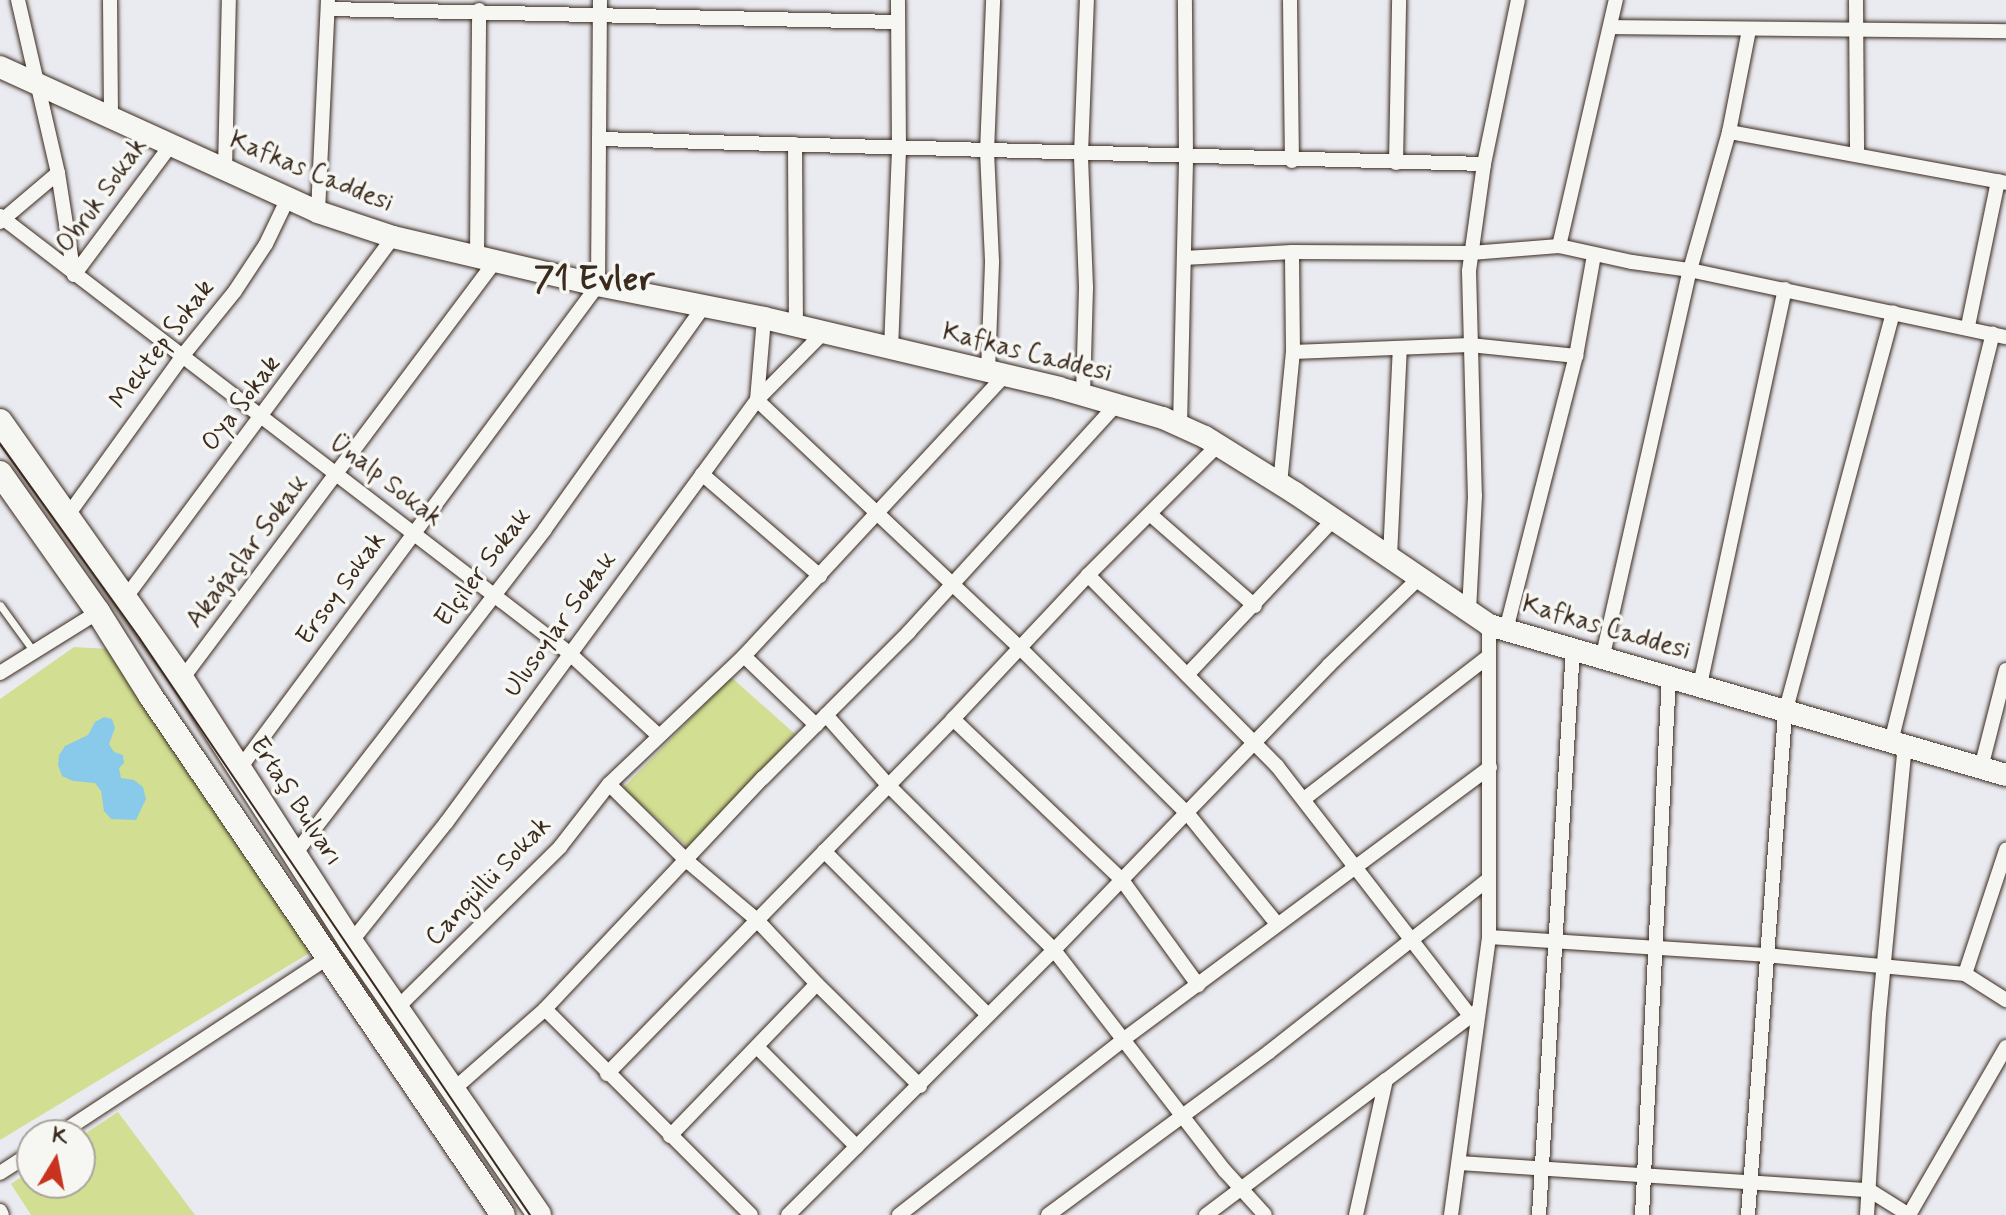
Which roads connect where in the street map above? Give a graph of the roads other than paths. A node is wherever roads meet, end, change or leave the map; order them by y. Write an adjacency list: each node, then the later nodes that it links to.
1 (18, 0): 23 (street)
2 (110, 0): 24 (street)
3 (229, 0): 37 (street)
4 (600, 0): 16 (street)
5 (898, 0): 17 (street)
6 (993, 0): 30 (street)
7 (1087, 0): 32 (street)
8 (1185, 0): 33 (street)
9 (1290, 0): 34 (street)
10 (1399, 0): 35 (street)
11 (1518, 0): 36 (street)
12 (1616, 0): 18 (street)
13 (1856, 0): 20 (street)
14 (328, 4): 15 (street); 41 (street)
15 (479, 10): 16 (street); 48 (street)
16 (600, 17): 17 (street); 26 (street)
17 (898, 22): 29 (street)
18 (1611, 27): 19 (street); 44 (street)
19 (1749, 30): 20 (street); 25 (street)
20 (1856, 31): 21 (street); 31 (street)
21 (2006, 31)
22 (0, 67): 23 (street, Kafkas Caddesi)
23 (36, 84): 24 (street, Kafkas Caddesi); 38 (street)
24 (111, 117): 28 (street, Kafkas Caddesi)
25 (1729, 132): 31 (street); 50 (street)
26 (600, 139): 27 (street); 52 (street)
27 (795, 144): 29 (street); 57 (street)
28 (171, 145): 37 (street, Kafkas Caddesi); 51 (street, Obruk Sokak)
29 (899, 149): 30 (street); 63 (street)
30 (987, 152): 32 (street); 67 (street)
31 (1857, 153): 39 (street)
32 (1081, 154): 33 (street); 68 (street)
33 (1186, 157): 34 (street); 49 (street)
34 (1292, 161): 35 (street)
35 (1396, 163): 36 (street)
36 (1484, 164): 46 (street)
37 (225, 170): 40 (street, Kafkas Caddesi)
38 (58, 173): 42 (street); 51 (street)
39 (2002, 182): 58 (street)
40 (288, 198): 41 (street, Kafkas Caddesi); 65 (street, Mektep Sokak)
41 (318, 212): 43 (street, Kafkas Caddesi)
42 (1, 219): 51 (street, Ünalp Sokak)
43 (393, 237): 48 (street, Kafkas Caddesi); 71 (street, Oya Sokak)
44 (1559, 246): 46 (street); 47 (street)
45 (1292, 252): 46 (street); 49 (street); 64 (street)
46 (1471, 253): 61 (street)
47 (1594, 255): 50 (street); 66 (street)
48 (486, 257): 52 (street, Kafkas Caddesi); 76 (street, Akağaçlar Sokak)
49 (1184, 258): 73 (street)
50 (1690, 270): 53 (street); 100 (street)
51 (74, 275): 65 (street, Ünalp Sokak)
52 (598, 285): 54 (street, Kafkas Caddesi); 83 (street, Ersoy Sokak)
53 (1785, 289): 55 (street); 108 (street)
54 (705, 305): 56 (street, Kafkas Caddesi); 89 (street, Elçiler Sokak)
55 (1893, 312): 58 (street); 109 (street)
56 (764, 318): 57 (street, Kafkas Caddesi); 69 (street)
57 (796, 326): 59 (street, Kafkas Caddesi)
58 (1968, 326): 60 (street)
59 (824, 332): 63 (street, Kafkas Caddesi); 69 (street, Ulusoylar Sokak)
60 (1999, 335): 114 (street)
61 (1470, 345): 62 (street); 66 (street); 93 (street)
62 (1400, 348): 64 (street); 84 (street)
63 (891, 349): 67 (street, Kafkas Caddesi)
64 (1293, 352): 78 (street)
65 (184, 354): 71 (street, Ünalp Sokak); 79 (street, Mektep Sokak)
66 (1576, 356): 95 (street)
67 (996, 374): 68 (street, Kafkas Caddesi); 81 (street, Cangüllü Sokak)
68 (1083, 395): 70 (street, Kafkas Caddesi)
69 (757, 400): 77 (street, Ulusoylar Sokak); 81 (street)
70 (1116, 405): 73 (street, Kafkas Caddesi); 88 (street)
71 (263, 416): 76 (street, Ünalp Sokak); 90 (street, Oya Sokak)
72 (0, 421): 79 (main road, Ertaş Bulvarı)
73 (1180, 426): 74 (street, Kafkas Caddesi)
74 (1218, 445): 78 (street, Kafkas Caddesi); 80 (street)
75 (0, 473): 94 (main road)
76 (337, 474): 83 (street, Ünalp Sokak); 107 (street, Akağaçlar Sokak)
77 (702, 474): 86 (street); 99 (street, Ulusoylar Sokak)
78 (1280, 484): 82 (street, Kafkas Caddesi)
79 (68, 515): 90 (main road, Ertaş Bulvarı)
80 (1151, 515): 85 (street); 92 (street)
81 (876, 516): 86 (street, Cangüllü Sokak); 88 (street)
82 (1334, 519): 84 (street, Kafkas Caddesi); 92 (street)
83 (413, 533): 89 (street, Ünalp Sokak); 116 (street, Ersoy Sokak)
84 (1390, 557): 87 (street, Kafkas Caddesi)
85 (1088, 575): 96 (street); 105 (street)
86 (820, 576): 101 (street, Cangüllü Sokak)
87 (1418, 579): 93 (street, Kafkas Caddesi); 113 (street)
88 (951, 584): 96 (street); 111 (street)
89 (494, 595): 99 (street, Ünalp Sokak); 125 (street, Elçiler Sokak)
90 (126, 597): 107 (main road, Ertaş Bulvarı)
91 (0, 605): 98 (lane)
92 (1255, 606): 105 (street)
93 (1469, 611): 95 (street, Kafkas Caddesi)
94 (98, 612): 98 (street); 139 (main road)
95 (1498, 628): 97 (street, Kafkas Caddesi); 102 (street)
96 (1020, 648): 110 (street); 122 (street)
97 (1573, 648): 100 (street, Kafkas Caddesi); 133 (street)
98 (34, 652): 104 (street)
99 (568, 652): 112 (street, Ünalp Sokak); 134 (street, Ulusoylar Sokak)
100 (1603, 655): 106 (street, Kafkas Caddesi)
101 (744, 656): 111 (street); 112 (street, Cangüllü Sokak)
102 (1489, 656): 115 (street); 121 (street)
103 (2006, 670): 117 (street)
104 (0, 673)
105 (1187, 675): 113 (street)
106 (1669, 676): 108 (street, Kafkas Caddesi); 136 (street)
107 (182, 679): 116 (main road, Ertaş Bulvarı)
108 (1700, 685): 109 (street, Kafkas Caddesi)
109 (1785, 713): 114 (street, Kafkas Caddesi); 138 (street)
110 (953, 719): 120 (street); 129 (street)
111 (821, 720): 120 (street); 126 (street)
112 (658, 735): 119 (street, Cangüllü Sokak)
113 (1254, 742): 121 (street); 122 (street)
114 (1898, 744): 117 (street, Kafkas Caddesi); 140 (street)
115 (1490, 767): 127 (street); 128 (street)
116 (240, 768): 125 (main road, Ertaş Bulvarı)
117 (1981, 768): 118 (street, Kafkas Caddesi)
118 (2006, 775)
119 (609, 784): 126 (street); 145 (street, Cangüllü Sokak)
120 (887, 784): 124 (street); 137 (street)
121 (1304, 799): 127 (street)
122 (1188, 814): 129 (street); 131 (street)
123 (2006, 850): 141 (street)
124 (824, 851): 130 (street); 148 (street)
125 (295, 854): 134 (main road, Ertaş Bulvarı)
126 (686, 860): 130 (street); 146 (street)
127 (1355, 865): 131 (street); 135 (street)
128 (1489, 879): 132 (street); 135 (street)
129 (1122, 880): 137 (street); 143 (street)
130 (757, 920): 142 (street); 152 (street)
131 (1277, 924): 143 (street)
132 (1489, 937): 133 (street); 147 (street)
133 (1556, 940): 136 (street); 161 (street)
134 (351, 942): 145 (main road, Ertaş Bulvarı)
135 (1410, 942): 147 (street); 156 (street)
136 (1658, 947): 138 (street); 162 (street)
137 (1054, 950): 148 (street); 149 (street)
138 (1765, 955): 140 (street); 163 (street)
139 (330, 956): 157 (street); 166 (main road)
140 (1884, 966): 141 (street); 165 (street)
141 (1965, 974): 144 (street)
142 (817, 984): 150 (street); 154 (street)
143 (1198, 985): 149 (street)
144 (2006, 1000)
145 (397, 1008): 155 (main road, Ertaş Bulvarı)
146 (545, 1009): 152 (street); 155 (street)
147 (1475, 1012): 153 (street); 160 (street)
148 (987, 1014): 154 (street)
149 (1124, 1039): 156 (street); 170 (street)
150 (757, 1047): 158 (street); 159 (street)
151 (2006, 1047): 180 (street)
152 (607, 1074): 158 (street)
153 (1386, 1080): 164 (street); 174 (street)
154 (920, 1086): 159 (street)
155 (454, 1089): 167 (main road, Ertaş Bulvarı)
156 (1183, 1115): 164 (street); 171 (street)
157 (82, 1119)
158 (670, 1136): 168 (street)
159 (857, 1147): 169 (street)
160 (1459, 1163): 161 (street); 175 (street)
161 (1544, 1167): 162 (street); 176 (street)
162 (1645, 1175): 163 (street); 177 (street)
163 (1749, 1180): 165 (street); 178 (street)
164 (1242, 1189): 172 (street); 173 (street)
165 (1869, 1190): 179 (street); 180 (street)
166 (499, 1213)
167 (539, 1215)
168 (751, 1215)
169 (788, 1215)
170 (899, 1215)
171 (1048, 1215)
172 (1206, 1215)
173 (1265, 1215)
174 (1356, 1215)
175 (1451, 1215)
176 (1539, 1215)
177 (1642, 1215)
178 (1748, 1215)
179 (1867, 1215)
180 (1909, 1215)

